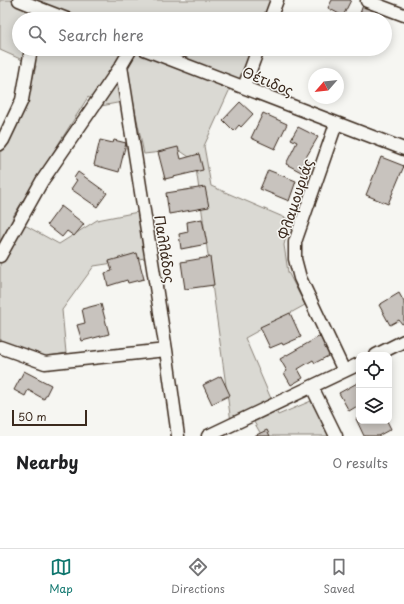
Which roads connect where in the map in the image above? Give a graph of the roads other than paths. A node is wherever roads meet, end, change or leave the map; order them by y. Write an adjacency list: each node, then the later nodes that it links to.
1 (19, 0): 4 (street)
2 (277, 0): 5 (street)
3 (367, 1): 6 (street)
4 (35, 12)
5 (273, 12)
6 (404, 15)
7 (30, 56): 14 (street)
8 (127, 56): 11 (street)
9 (162, 56): 12 (street, Θέτιδος)
10 (255, 56): 12 (street)
11 (121, 66): 16 (street); 19 (street, Παλλάδος)
12 (244, 87): 13 (street, Θέτιδος)
13 (336, 124): 15 (street, Θέτιδος); 22 (street, Φλαμουριάς)
14 (0, 144)
15 (404, 149)
16 (0, 256)
17 (404, 341): 20 (street)
18 (0, 347): 19 (street)
19 (166, 350): 24 (street, Παλλάδος)
20 (382, 352)
21 (356, 365): 22 (street)
22 (344, 371): 23 (street)
23 (312, 387): 25 (street); 26 (street)
24 (178, 436)
25 (208, 436)
26 (336, 436)

